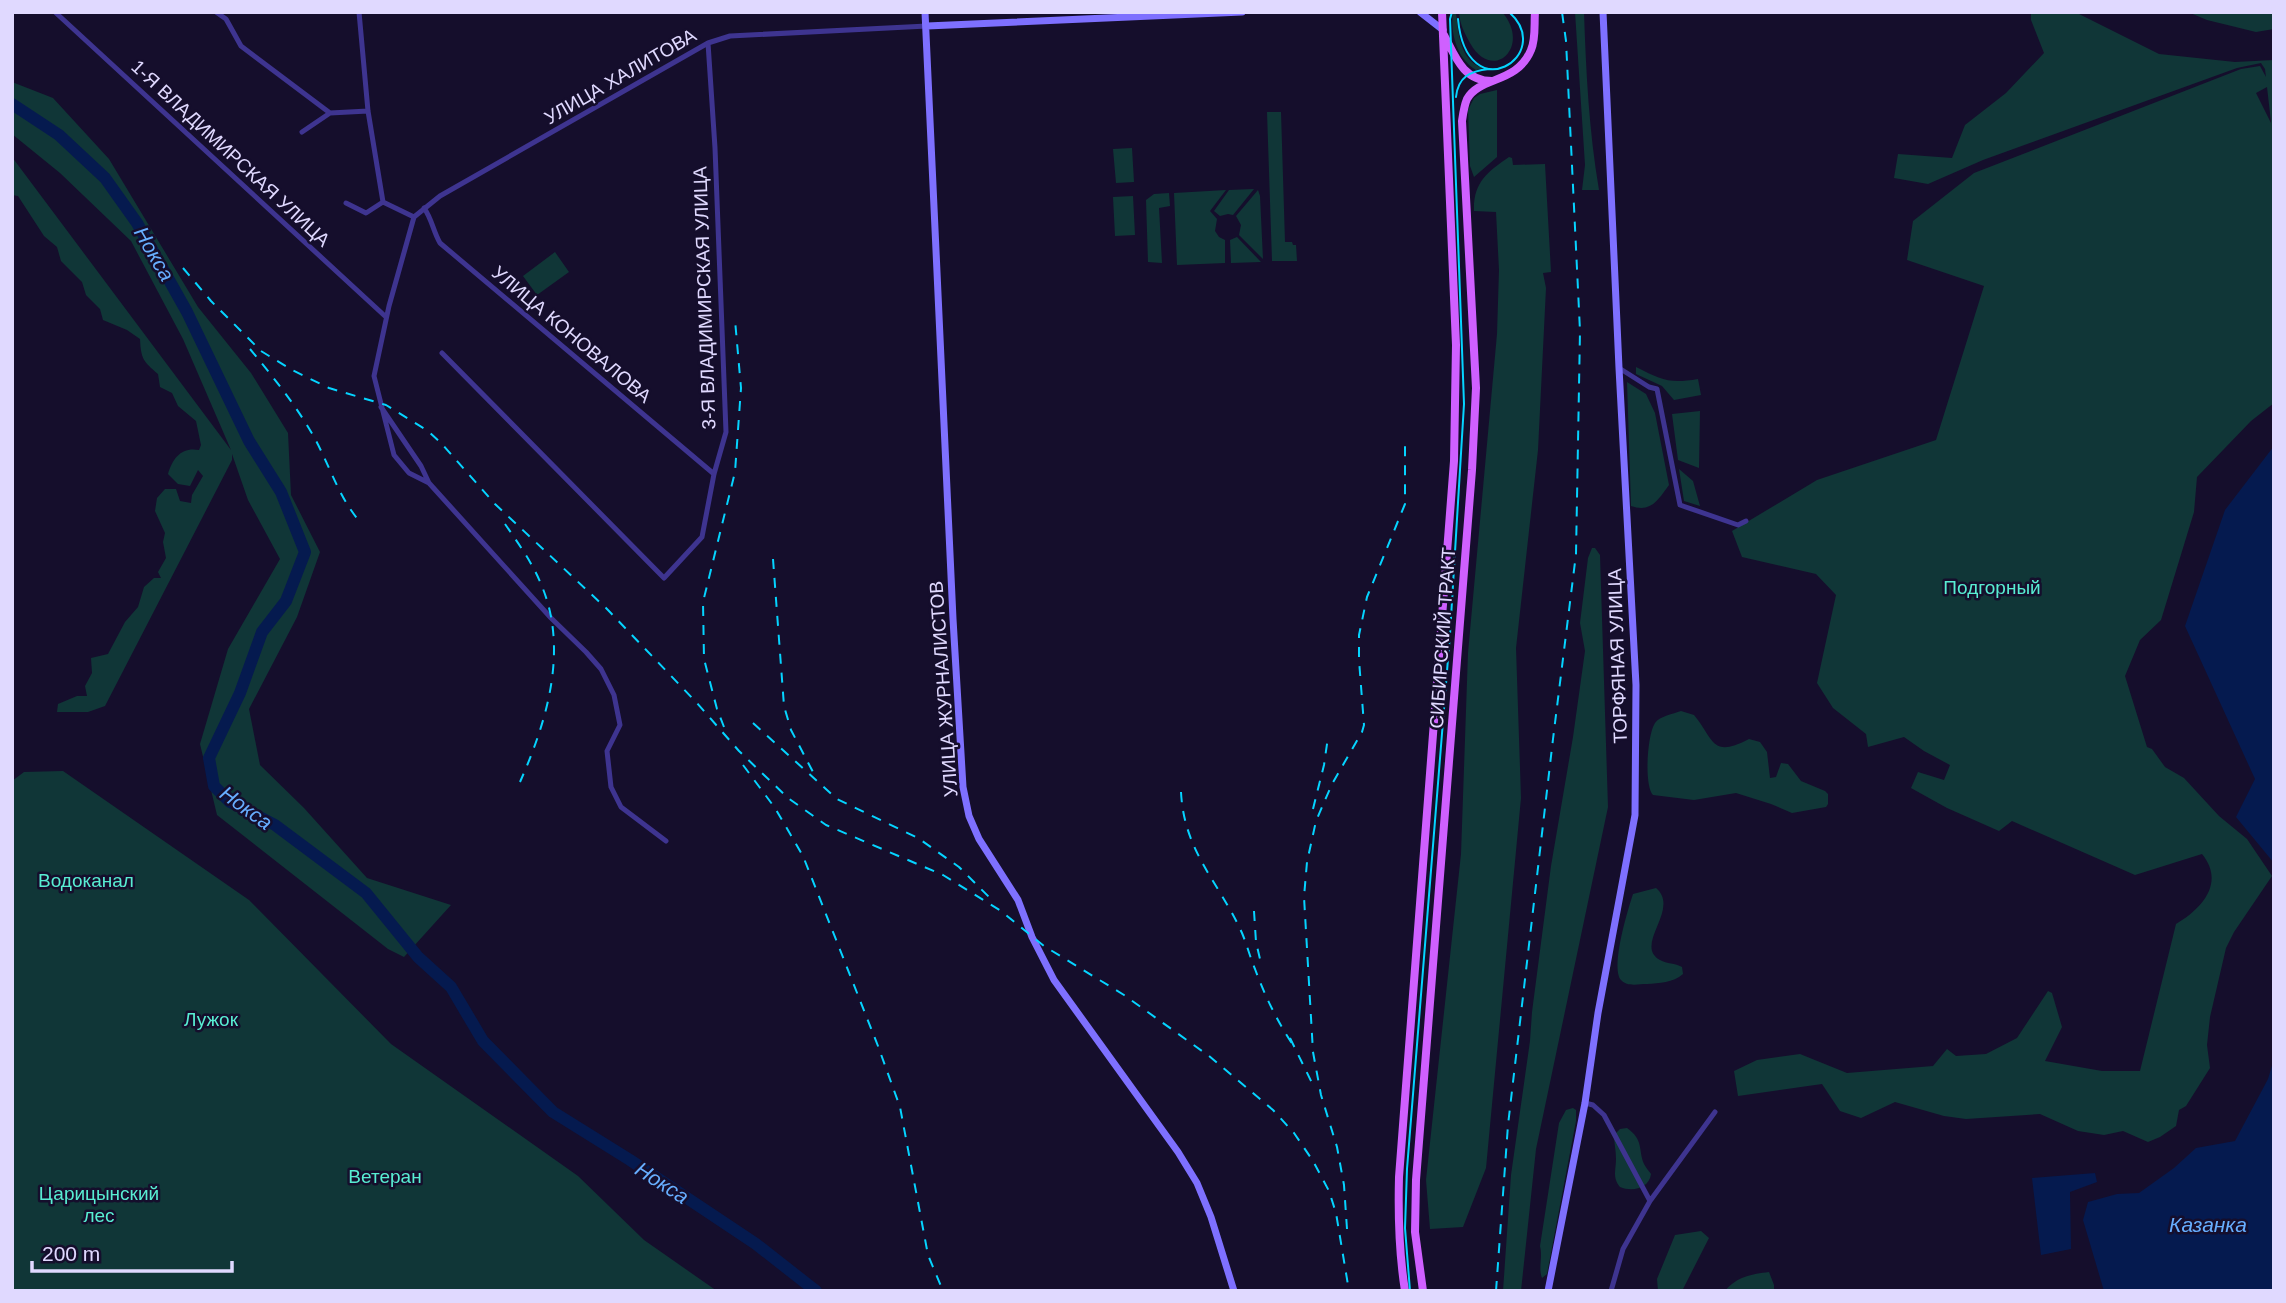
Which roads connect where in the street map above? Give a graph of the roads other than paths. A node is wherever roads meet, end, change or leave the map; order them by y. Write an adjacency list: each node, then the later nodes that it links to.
1 (55, 12): 21 (street, 1-Я ВЛАДИМИРСКАЯ УЛИЦА)
2 (216, 12): 15 (street)
3 (359, 12): 14 (street)
4 (925, 12): 10 (street, УЛИЦА ЖУРНАЛИСТОВ)
5 (1242, 12): 10 (street, УЛИЦА ХАЛИТОВА)
6 (1420, 12): 11 (street)
7 (1442, 12): 11 (main road, СИБИРСКИЙ ТРАКТ)
8 (1603, 12): 23 (street, ТОРФЯНАЯ УЛИЦА)
9 (1533, 15): 13 (main road, СИБИРСКИЙ ТРАКТ)
10 (926, 26): 12 (street, УЛИЦА ХАЛИТОВА); 32 (street, УЛИЦА ЖУРНАЛИСТОВ)
11 (1443, 31): 13 (main road); 33 (main road, СИБИРСКИЙ ТРАКТ)
12 (708, 43): 19 (street, УЛИЦА ХАЛИТОВА); 25 (street, 3-Я ВЛАДИМИРСКАЯ УЛИЦА)
13 (1496, 81): 34 (main road, СИБИРСКИЙ ТРАКТ)
14 (368, 111): 15 (street); 17 (street)
15 (330, 113): 16 (street)
16 (302, 132)
17 (383, 202): 18 (street); 20 (street)
18 (346, 203)
19 (424, 208): 20 (street, УЛИЦА ХАЛИТОВА); 25 (street, УЛИЦА КОНОВАЛОВА)
20 (414, 217): 21 (street)
21 (386, 317): 24 (street)
22 (442, 353): 25 (street, 3-Я ВЛАДИМИРСКАЯ УЛИЦА)
23 (1619, 368): 27 (street); 29 (street, ТОРФЯНАЯ УЛИЦА)
24 (381, 407): 26 (street); 26 (street)
25 (713, 474)
26 (429, 483): 28 (street)
27 (1746, 521)
28 (666, 841)
29 (1585, 1103): 31 (street); 35 (street, ТОРФЯНАЯ УЛИЦА)
30 (1716, 1112): 31 (street)
31 (1650, 1201): 36 (street)
32 (1234, 1291)
33 (1405, 1291)
34 (1423, 1291)
35 (1548, 1291)
36 (1611, 1291)

